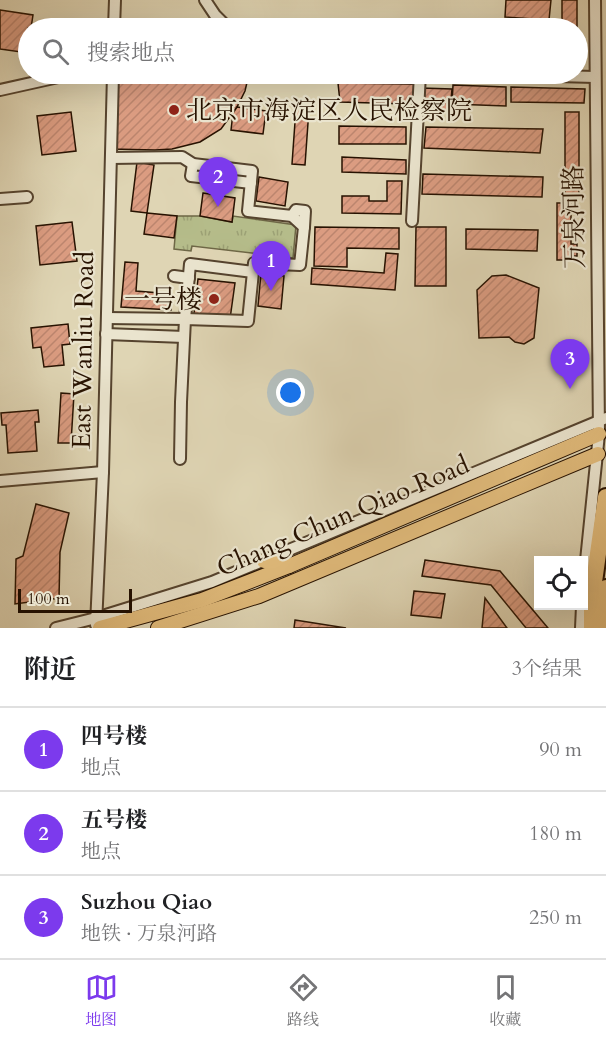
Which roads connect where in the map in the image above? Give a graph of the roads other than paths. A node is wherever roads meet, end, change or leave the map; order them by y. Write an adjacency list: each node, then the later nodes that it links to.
1 (115, 0): 4 (street)
2 (205, 0): 5 (street)
3 (595, 0): 7 (street, 万泉河路)
4 (114, 18)
5 (218, 18)
6 (588, 77): 7 (street)
7 (595, 77): 23 (street, 万泉河路)
8 (27, 84): 11 (street)
9 (113, 84): 12 (street, East Wanliu Road)
10 (419, 84): 15 (street)
11 (0, 90)
12 (111, 158): 16 (street); 19 (street, East Wanliu Road)
13 (27, 197): 14 (street)
14 (0, 199)
15 (412, 221)
16 (253, 272): 18 (street); 20 (street)
17 (174, 276): 18 (street)
18 (189, 278): 20 (street)
19 (107, 318): 20 (street); 21 (street, East Wanliu Road)
20 (185, 319): 22 (street)
21 (106, 334): 22 (street); 27 (street, East Wanliu Road)
22 (184, 337): 26 (street)
23 (602, 344): 24 (street, 万泉河路)
24 (603, 426): 25 (street, 万泉河路); 31 (street); 32 (main road, Chang Chun Qiao Road)
25 (600, 456): 30 (street, 万泉河路); 37 (main road, Chang Chun Qiao Road)
26 (180, 459)
27 (103, 472): 28 (street); 35 (street, East Wanliu Road)
28 (0, 481)
29 (606, 497): 39 (highway)
30 (587, 556)
31 (264, 561): 32 (main road); 35 (street)
32 (289, 566): 35 (main road, Chang Chun Qiao Road)
33 (606, 588): 40 (highway)
34 (582, 610): 38 (street)
35 (98, 625): 36 (street)
36 (56, 628)
37 (158, 628)
38 (581, 628)
39 (592, 628)
40 (601, 628)

